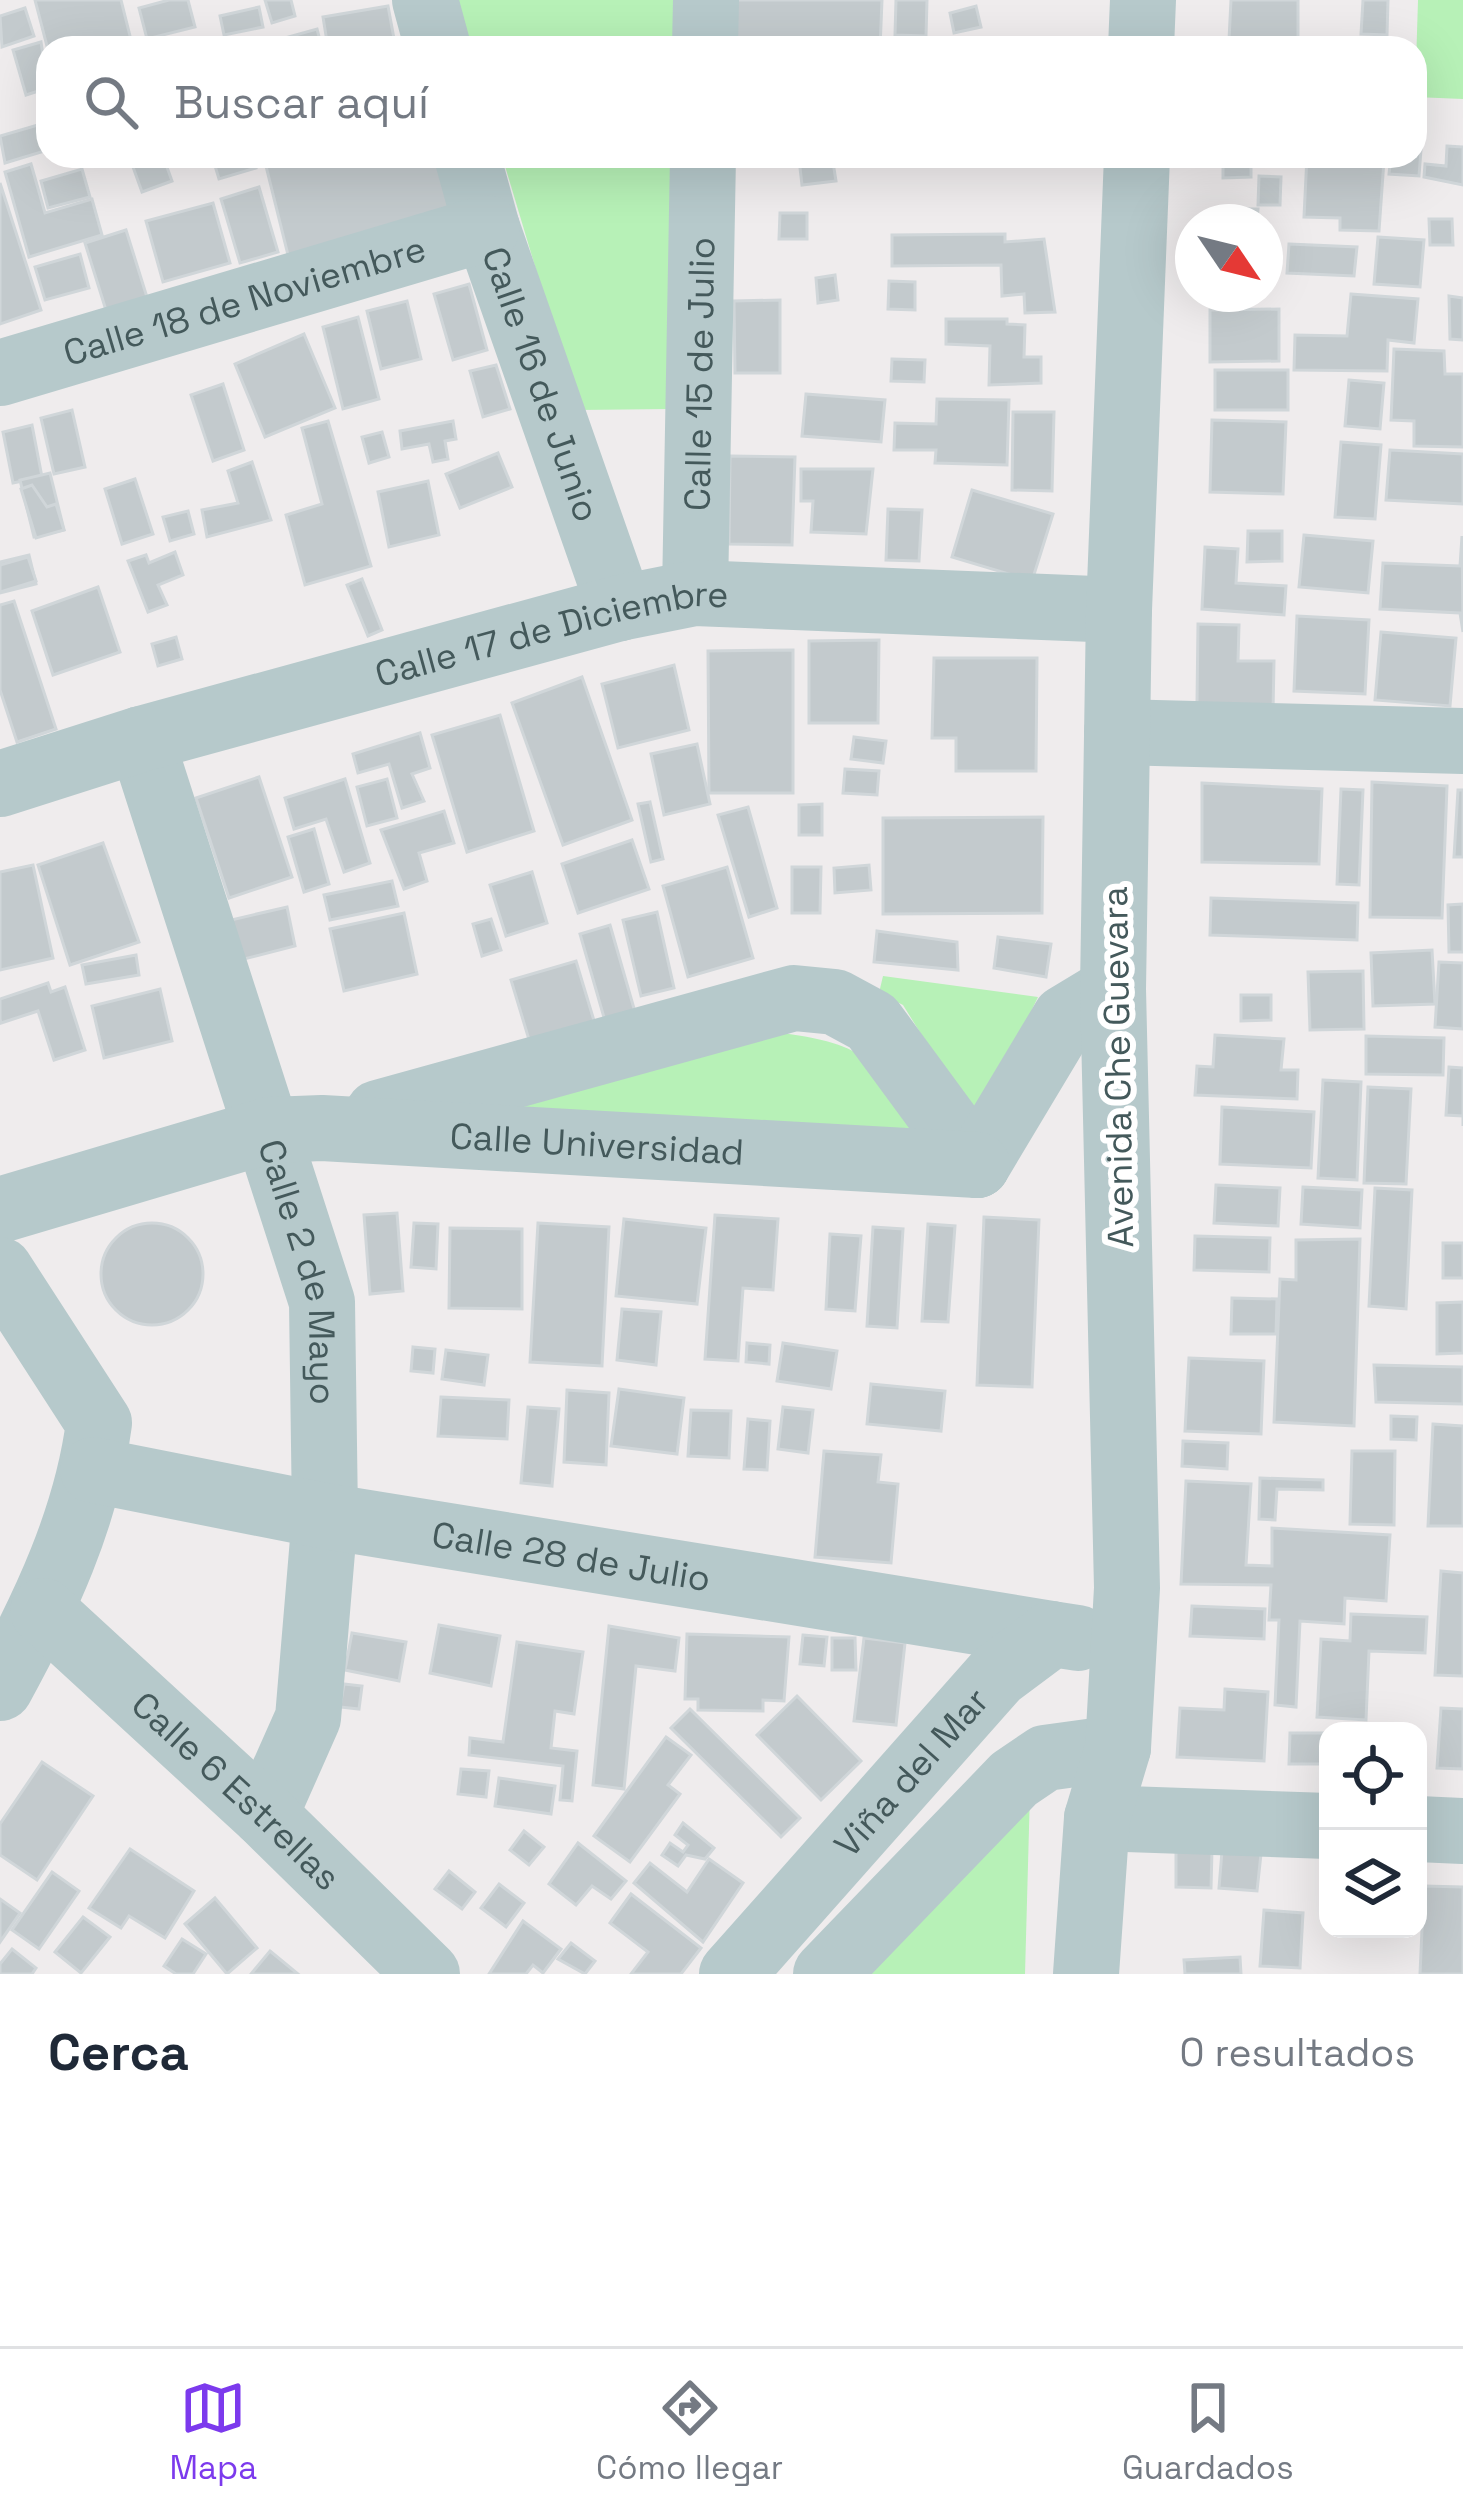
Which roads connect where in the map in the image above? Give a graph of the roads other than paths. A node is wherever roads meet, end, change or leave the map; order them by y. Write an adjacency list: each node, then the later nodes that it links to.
1 (425, 0): 4 (street)
2 (706, 0): 5 (street)
3 (1143, 0): 6 (street)
4 (435, 36)
5 (705, 36)
6 (1142, 36)
7 (470, 168): 10 (street, Calle 16 de Junio)
8 (703, 168): 12 (street, Calle 15 de Julio)
9 (1137, 168): 14 (street, Avenida Che Guevara)
10 (487, 228): 11 (street, Calle 18 de Noviembre); 13 (street, Calle 16 de Junio)
11 (0, 373)
12 (694, 593): 13 (street, Calle 17 de Diciembre); 14 (street, Calle 17 de Diciembre)
13 (620, 608): 16 (street, Calle 17 de Diciembre)
14 (1119, 610): 15 (street, Avenida Che Guevara)
15 (1117, 732): 17 (street); 19 (street, Avenida Che Guevara)
16 (141, 739): 18 (street, Calle 17 de Diciembre); 20 (street, Calle 2 de Mayo)
17 (1463, 741)
18 (0, 784)
19 (1113, 989): 21 (street); 28 (street, Avenida Che Guevara)
20 (296, 1129): 21 (street, Calle Universidad); 21 (street); 22 (street, Calle Universidad); 25 (street, Calle 2 de Mayo)
21 (977, 1165)
22 (0, 1210)
23 (0, 1270): 24 (street)
24 (93, 1470): 25 (street, Calle 28 de Julio); 26 (street)
25 (325, 1516): 27 (street, Calle 28 de Julio); 31 (street, Calle 2 de Mayo)
26 (43, 1611): 29 (street); 31 (street, Calle 6 Estrellas)
27 (1052, 1634): 28 (street); 37 (street, Viña del Mar)
28 (1124, 1647): 30 (street, Avenida Che Guevara)
29 (0, 1688)
30 (1118, 1748): 32 (street, Avenida Che Guevara); 38 (street)
31 (265, 1815): 36 (street, Calle 6 Estrellas)
32 (1096, 1818): 33 (street); 39 (street, Avenida Che Guevara)
33 (1319, 1826)
34 (1427, 1829): 35 (street)
35 (1463, 1831)
36 (427, 1974)
37 (732, 1974)
38 (826, 1974)
39 (1086, 1974)

